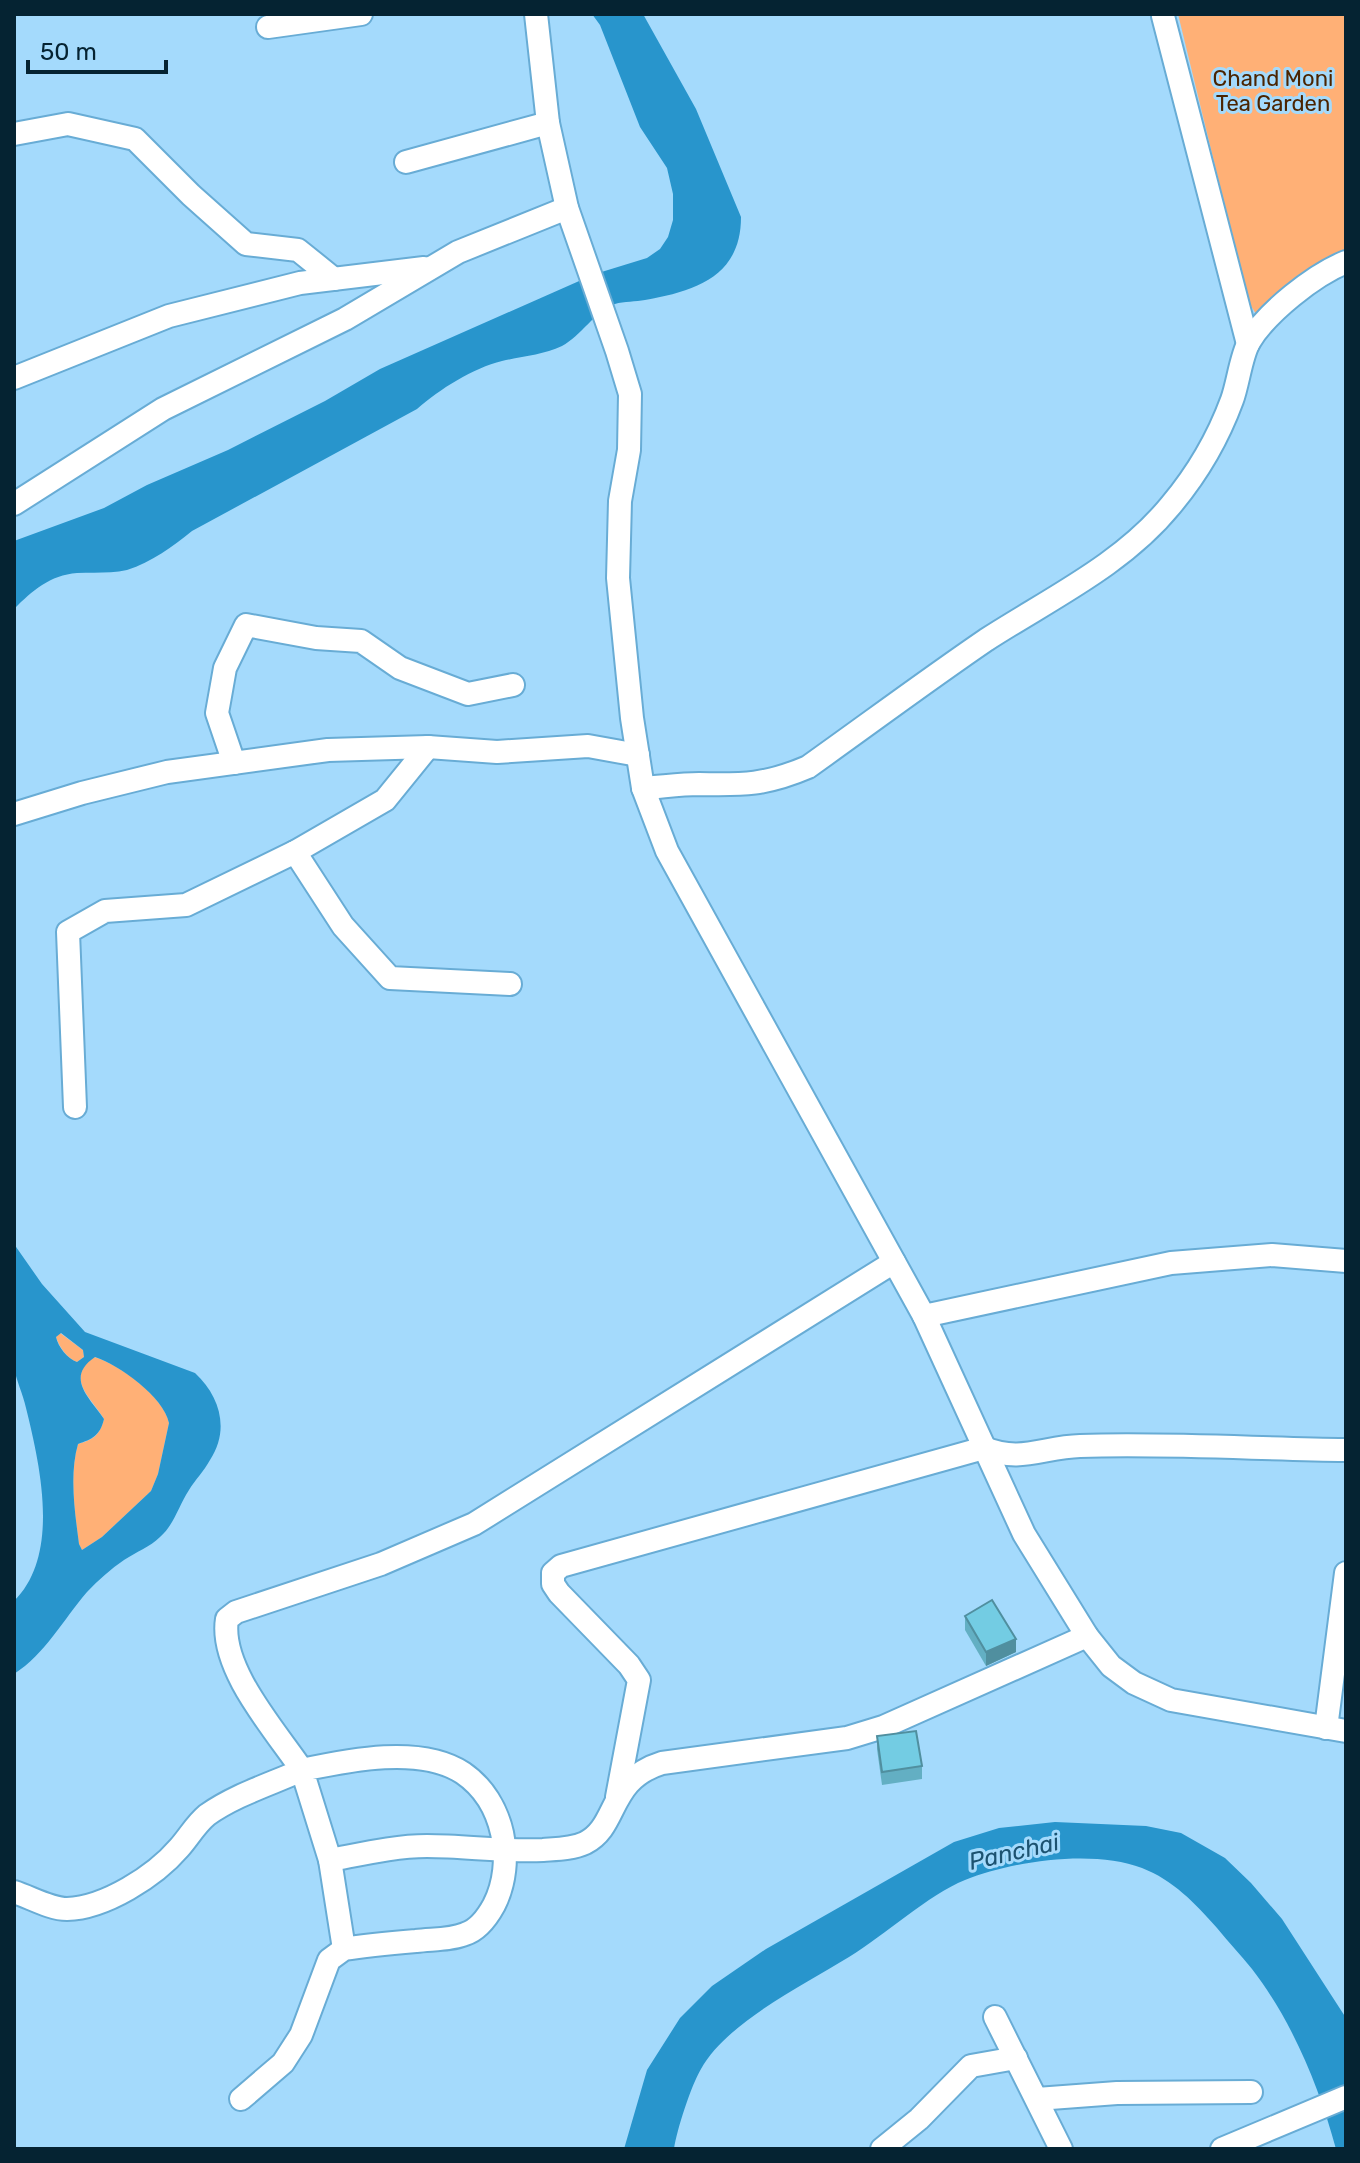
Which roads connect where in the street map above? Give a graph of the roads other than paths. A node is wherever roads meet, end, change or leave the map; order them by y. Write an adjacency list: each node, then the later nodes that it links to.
1 (361, 14): 4 (street)
2 (536, 14): 5 (street)
3 (1163, 16): 12 (street)
4 (268, 27)
5 (548, 123): 7 (street); 8 (street)
6 (14, 134): 11 (street)
7 (406, 162)
8 (567, 208): 10 (street); 17 (street)
9 (1346, 262): 12 (street)
10 (433, 267): 11 (street); 14 (street)
11 (334, 279): 13 (street)
12 (1248, 344): 19 (street)
13 (14, 378)
14 (14, 504)
15 (513, 685): 18 (street)
16 (428, 747): 17 (street); 18 (street); 21 (street)
17 (638, 755): 19 (street)
18 (234, 763): 20 (street)
19 (643, 788): 25 (street)
20 (14, 814)
21 (295, 852): 22 (street); 23 (street)
22 (510, 984)
23 (75, 1107)
24 (1346, 1261): 26 (street)
25 (894, 1262): 26 (street); 32 (street)
26 (924, 1316): 27 (street)
27 (984, 1448): 28 (street); 30 (street); 33 (street)
28 (1346, 1450)
29 (1346, 1573): 31 (street)
30 (1087, 1636): 31 (street); 33 (street)
31 (1336, 1729)
32 (302, 1770): 34 (street); 35 (street); 36 (street)
33 (617, 1797): 34 (street)
34 (505, 1852): 35 (street); 37 (street)
35 (330, 1860): 37 (street)
36 (14, 1892)
37 (344, 1949): 42 (street)
38 (995, 2017): 39 (street)
39 (1016, 2058): 43 (street); 44 (street)
40 (1251, 2092): 43 (street)
41 (1346, 2097): 46 (street)
42 (241, 2099)
43 (1037, 2099): 45 (street)
44 (882, 2149)
45 (1061, 2149)
46 (1222, 2149)

